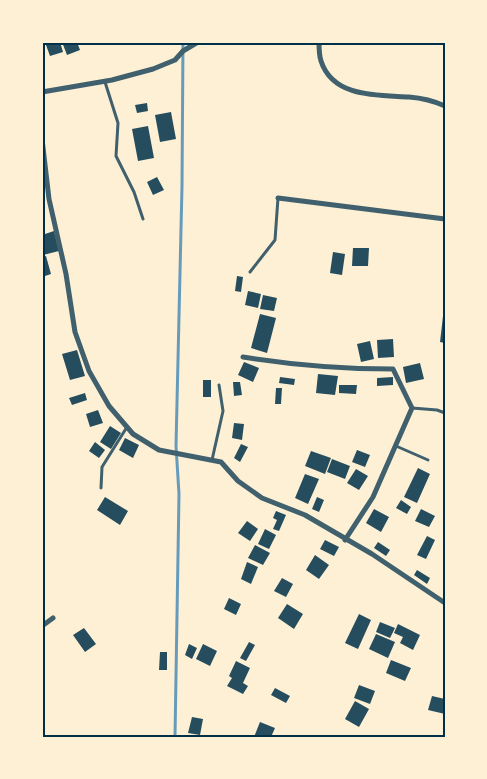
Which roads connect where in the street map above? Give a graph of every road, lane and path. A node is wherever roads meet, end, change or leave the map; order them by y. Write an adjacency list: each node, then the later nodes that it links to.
1 (198, 42): 3 (street)
2 (319, 42): 5 (street)
3 (105, 82): 4 (street); 8 (lane)
4 (42, 92)
5 (445, 106)
6 (42, 139): 15 (street)
7 (278, 198): 9 (street); 10 (lane)
8 (143, 219)
9 (445, 219)
10 (250, 272)
11 (243, 357): 13 (street)
12 (219, 385): 17 (lane)
13 (412, 408): 14 (lane); 16 (street)
14 (445, 413)
15 (127, 427): 17 (street); 19 (lane)
16 (396, 446): 18 (lane); 20 (street)
17 (212, 460): 20 (street)
18 (428, 460)
19 (101, 488)
20 (345, 540): 21 (street)
21 (445, 603)
22 (53, 618): 23 (street)
23 (42, 626)

